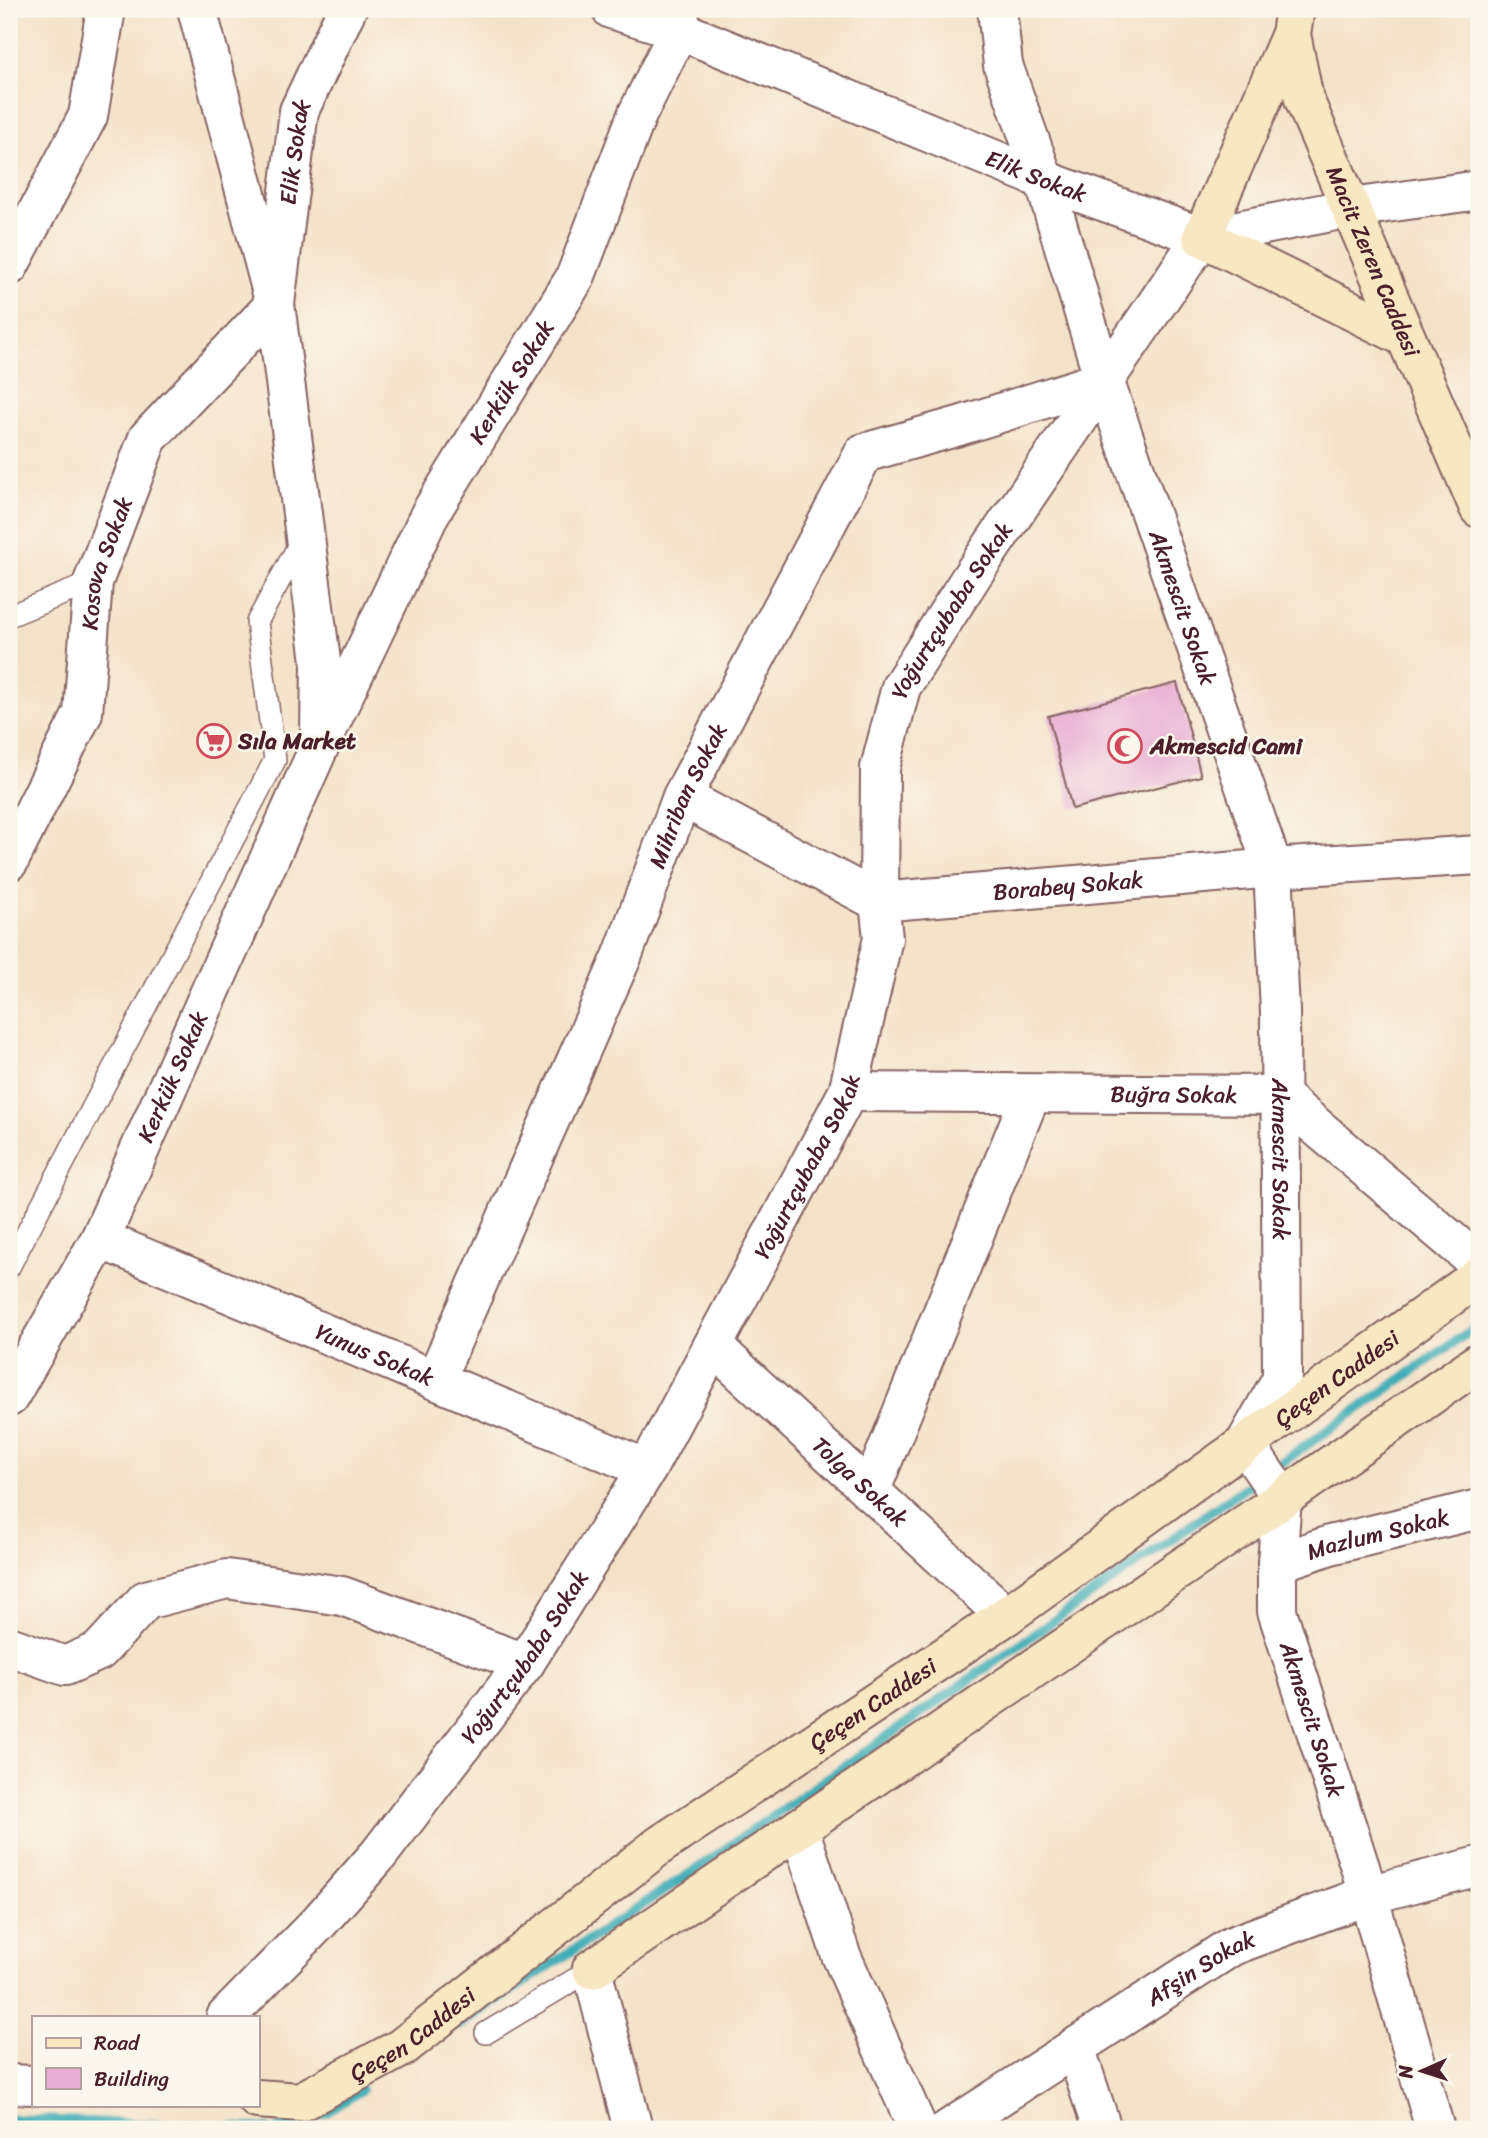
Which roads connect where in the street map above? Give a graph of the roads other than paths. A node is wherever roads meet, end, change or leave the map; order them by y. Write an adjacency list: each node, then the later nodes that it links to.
1 (106, 9): 12 (street)
2 (197, 9): 13 (street, Kerkük Sokak)
3 (347, 9): 13 (street, Elik Sokak)
4 (611, 9): 6 (street, Elik Sokak)
5 (997, 9): 8 (street, Akmescit Sokak)
6 (679, 19): 8 (street, Elik Sokak); 20 (street, Kerkük Sokak)
7 (1293, 22): 10 (street, Macit Zeren Caddesi); 11 (street)
8 (1044, 180): 11 (street, Elik Sokak); 15 (street, Akmescit Sokak)
9 (1479, 190): 10 (street)
10 (1351, 208): 11 (street); 14 (street, Macit Zeren Caddesi)
11 (1202, 237): 14 (street); 15 (street, Yoğurtçubaba Sokak)
12 (9, 266)
13 (275, 303): 17 (street, Kerkük Sokak); 18 (street, Kosova Sokak)
14 (1405, 337): 16 (street, Macit Zeren Caddesi)
15 (1104, 380): 21 (street, Mihriban Sokak); 24 (street, Akmescit Sokak); 25 (street, Yoğurtçubaba Sokak)
16 (1479, 508)
17 (305, 533): 20 (street, Kerkük Sokak); 31 (lane)
18 (93, 582): 19 (lane); 23 (street, Kosova Sokak)
19 (9, 616)
20 (320, 745): 29 (street, Kerkük Sokak)
21 (682, 797): 25 (street); 35 (street, Mihriban Sokak)
22 (1479, 855): 24 (street, Borabey Sokak)
23 (9, 861)
24 (1273, 868): 25 (street, Borabey Sokak); 28 (street, Akmescit Sokak)
25 (879, 902): 26 (street, Yoğurtçubaba Sokak)
26 (848, 1092): 27 (street, Buğra Sokak); 33 (street, Yoğurtçubaba Sokak)
27 (1031, 1094): 28 (street, Buğra Sokak); 39 (street)
28 (1279, 1095): 30 (street); 37 (street, Akmescit Sokak)
29 (100, 1239): 35 (street, Yunus Sokak); 36 (street, Kerkük Sokak)
30 (1479, 1264)
31 (9, 1267)
32 (1479, 1276): 37 (street, Çeçen Caddesi)
33 (713, 1346): 38 (street, Yoğurtçubaba Sokak); 39 (street, Tolga Sokak)
34 (1479, 1362): 40 (street)
35 (435, 1380): 38 (street, Yunus Sokak)
36 (9, 1397)
37 (1245, 1444): 40 (street); 43 (street, Çeçen Caddesi)
38 (647, 1469): 45 (street, Yoğurtçubaba Sokak)
39 (870, 1492): 43 (street, Tolga Sokak)
40 (1283, 1499): 42 (street, Akmescit Sokak); 46 (street)
41 (1479, 1509): 42 (street, Mazlum Sokak)
42 (1277, 1563): 48 (street, Akmescit Sokak)
43 (1006, 1616): 55 (street, Çeçen Caddesi)
44 (9, 1646): 45 (street)
45 (525, 1663): 50 (street, Yoğurtçubaba Sokak)
46 (799, 1828): 49 (street); 57 (street)
47 (1479, 1866): 48 (street, Afşin Sokak)
48 (1368, 1895): 52 (street, Afşin Sokak); 60 (street, Akmescit Sokak)
49 (592, 1969): 51 (lane); 56 (street)
50 (227, 2016)
51 (486, 2032)
52 (1075, 2047): 58 (street, Afşin Sokak); 59 (street)
53 (9, 2084): 54 (street)
54 (32, 2085)
55 (259, 2099)
56 (632, 2129)
57 (918, 2129)
58 (949, 2129)
59 (1102, 2129)
60 (1435, 2129)

